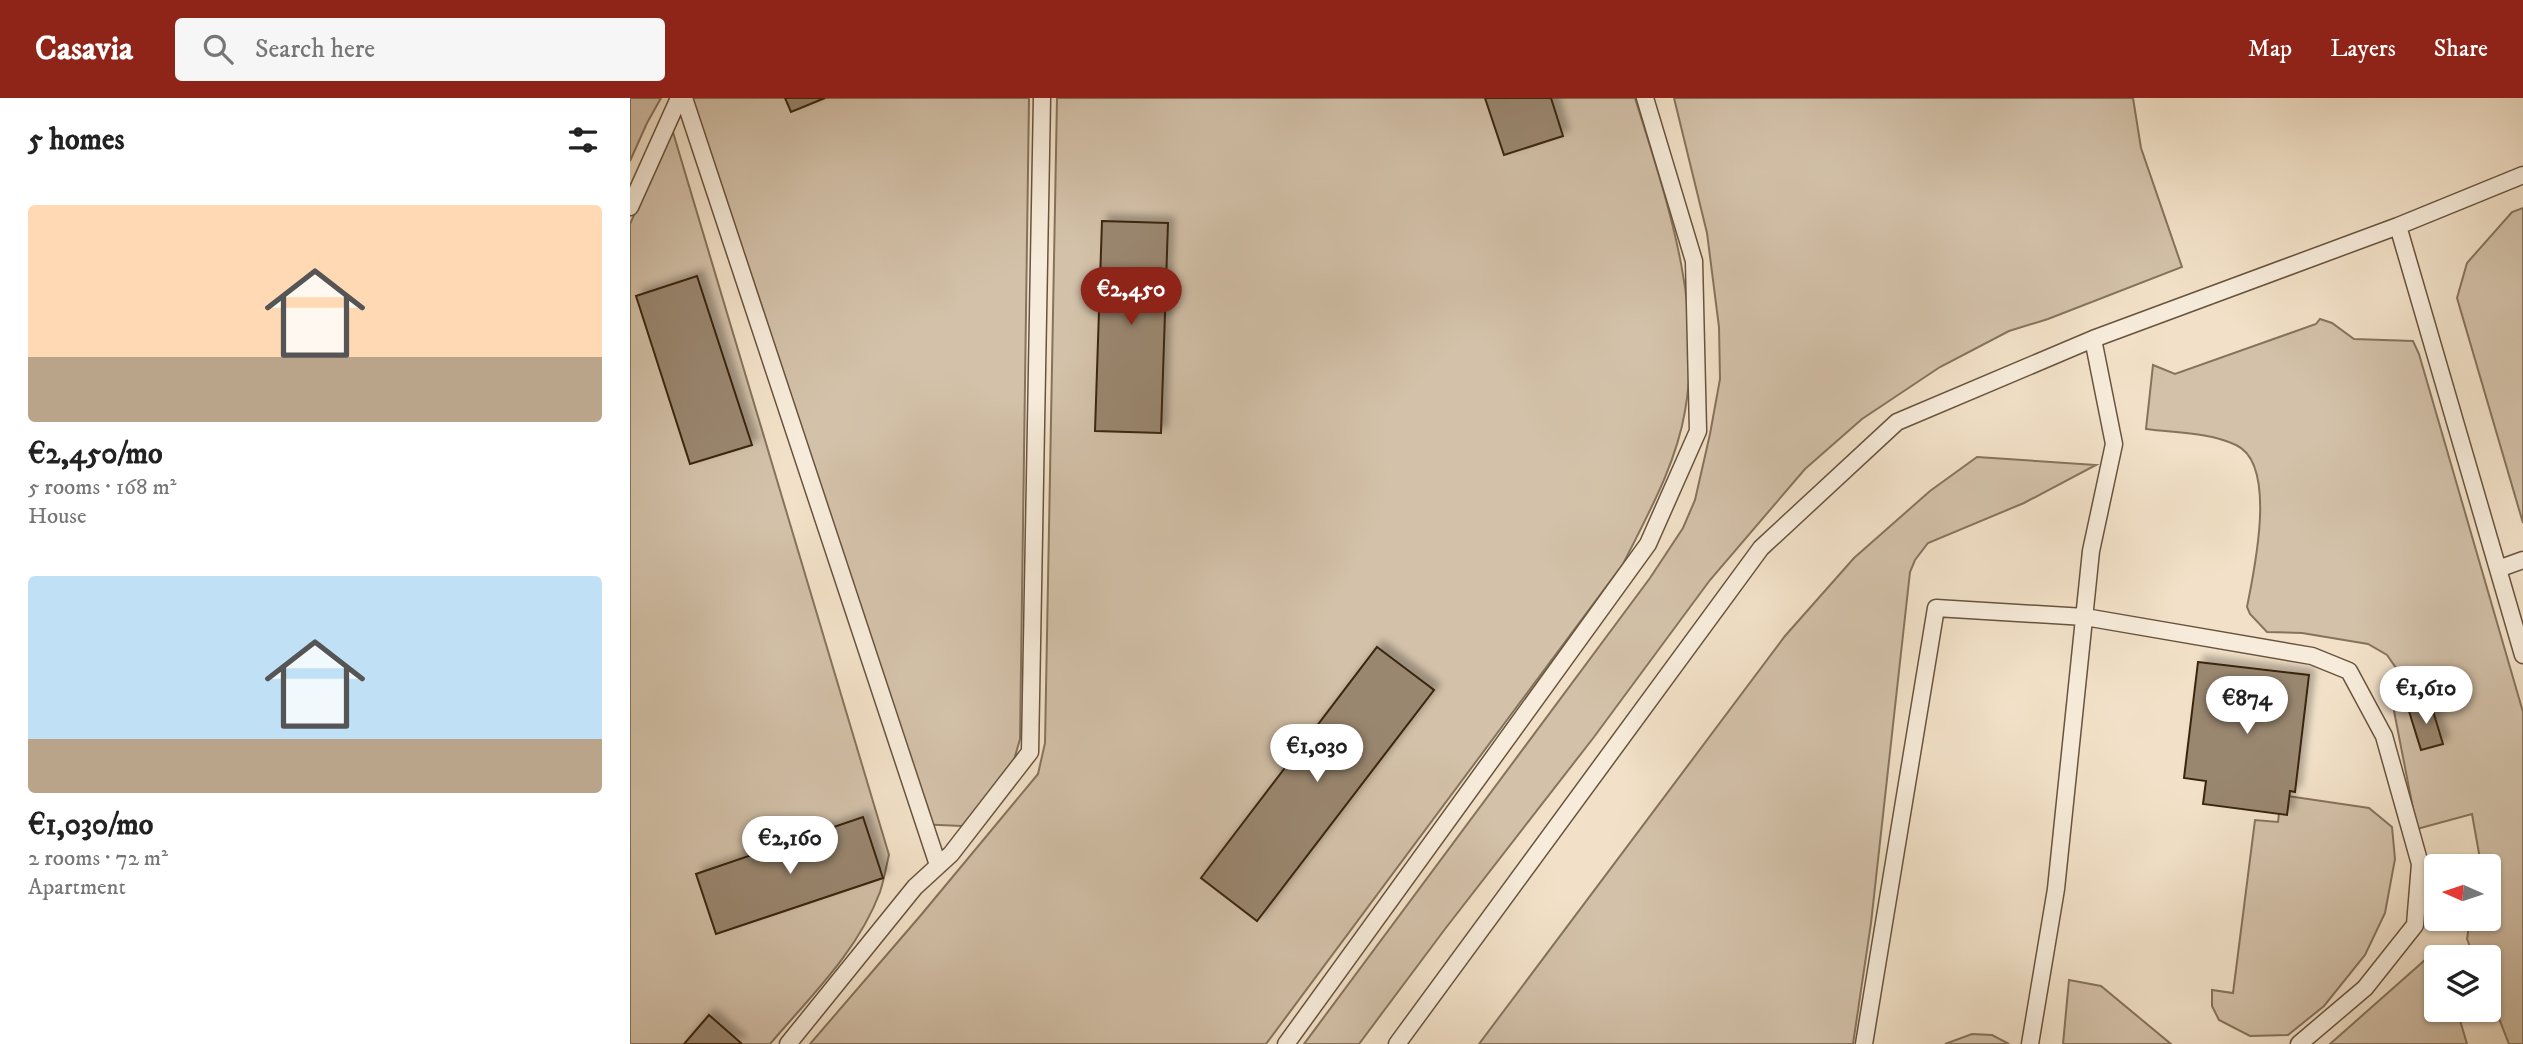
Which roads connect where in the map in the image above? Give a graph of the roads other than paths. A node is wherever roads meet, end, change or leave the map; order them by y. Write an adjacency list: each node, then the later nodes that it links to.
1 (681, 98): 5 (lane); 12 (lane)
2 (1042, 98): 12 (lane)
3 (1645, 98): 14 (lane)
4 (2523, 174): 6 (lane)
5 (630, 206)
6 (2398, 226): 7 (lane); 9 (lane)
7 (2093, 339): 10 (lane); 15 (lane)
8 (2523, 561): 9 (lane)
9 (2498, 569): 11 (lane)
10 (2085, 617): 16 (lane); 17 (lane); 18 (lane)
11 (2523, 656)
12 (939, 866): 13 (lane)
13 (788, 1044)
14 (1286, 1044)
15 (1397, 1044)
16 (1864, 1044)
17 (2029, 1044)
18 (2299, 1044)

